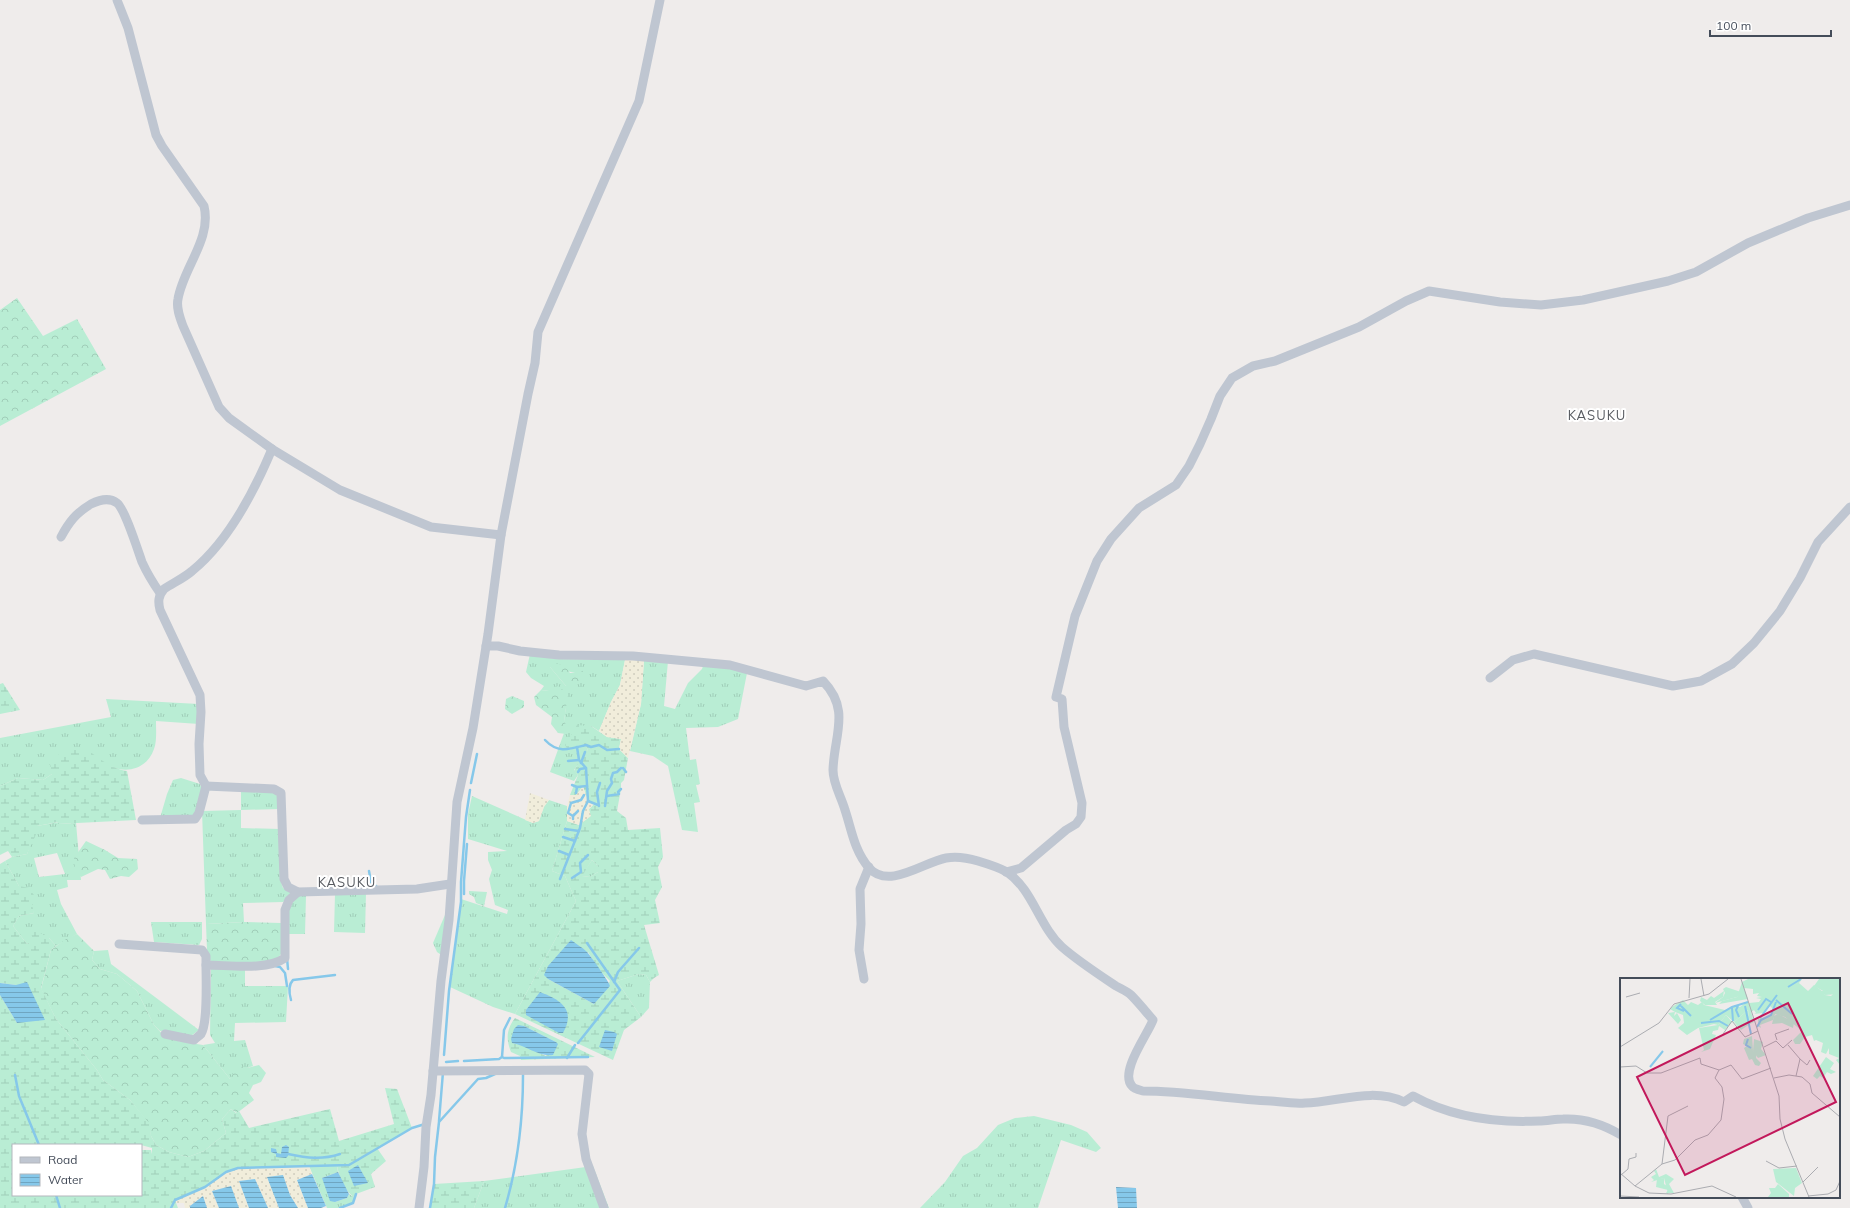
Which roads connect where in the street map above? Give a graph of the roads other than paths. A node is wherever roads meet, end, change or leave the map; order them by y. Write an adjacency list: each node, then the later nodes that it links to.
1 (117, 0): 4 (street)
2 (660, 0): 6 (street)
3 (1850, 205): 14 (street)
4 (272, 449): 6 (street); 8 (street)
5 (1850, 507): 10 (street)
6 (501, 535): 9 (street)
7 (61, 537): 8 (street)
8 (160, 593): 11 (street)
9 (486, 646): 13 (street); 16 (street)
10 (1490, 678)
11 (206, 786): 12 (street); 18 (street)
12 (142, 820)
13 (869, 867): 15 (street); 21 (street)
14 (1022, 868): 15 (street); 17 (street)
15 (1006, 872): 17 (street)
16 (450, 884): 18 (street); 23 (street)
17 (1024, 890): 24 (street)
18 (298, 892): 20 (street)
19 (118, 944): 20 (street)
20 (206, 965): 22 (street)
21 (864, 979)
22 (165, 1034)
23 (433, 1071): 26 (street); 27 (street)
24 (1620, 1134)
25 (1743, 1198): 28 (street)
26 (419, 1208)
27 (604, 1208)
28 (1748, 1208)

